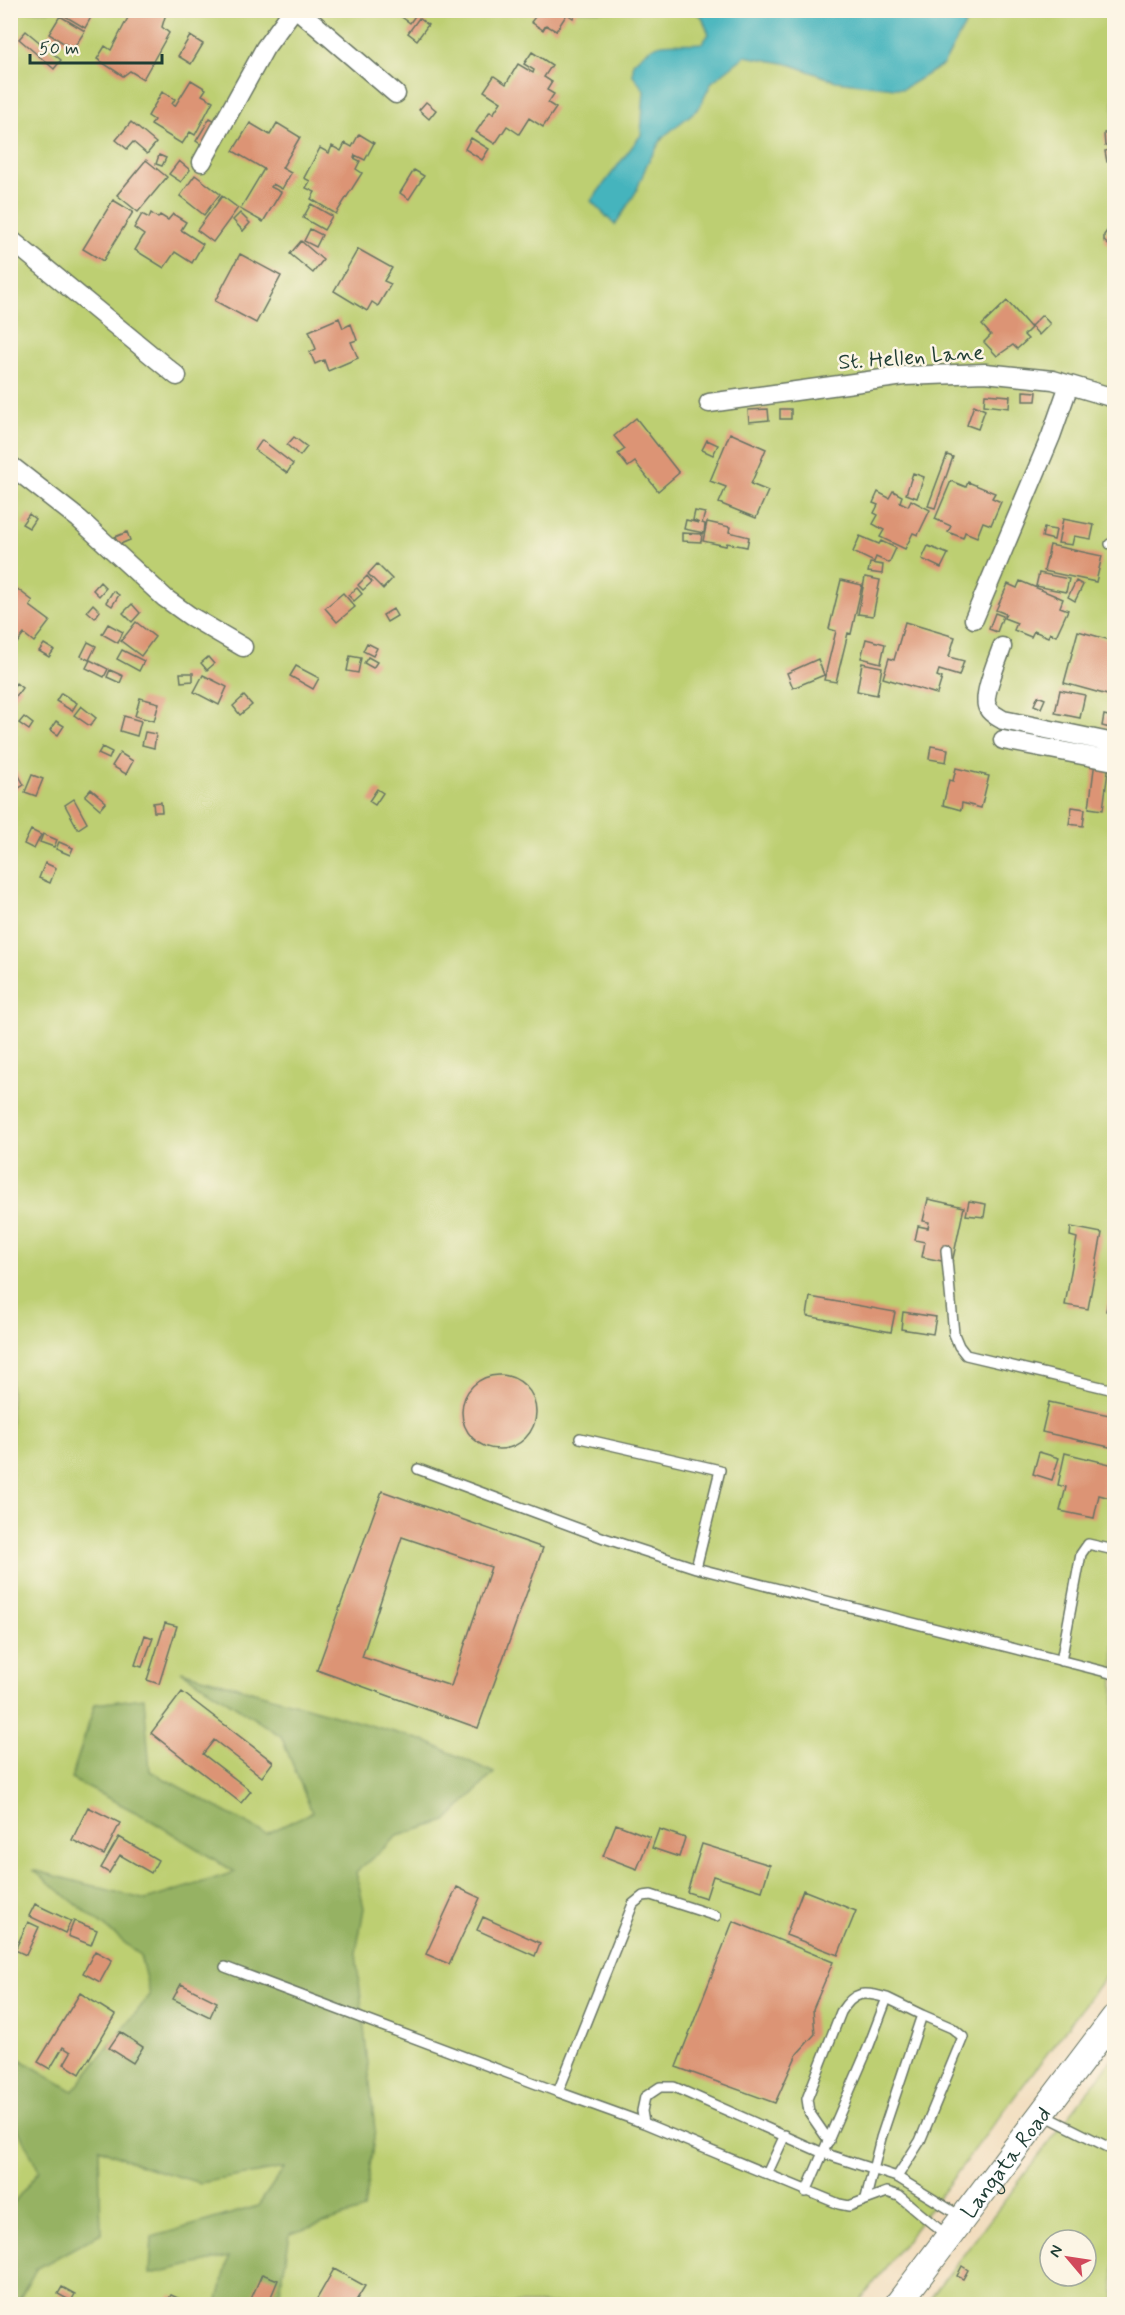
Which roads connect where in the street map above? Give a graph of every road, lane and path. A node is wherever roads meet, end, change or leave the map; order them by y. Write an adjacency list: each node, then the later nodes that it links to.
1 (293, 10): 4 (street)
2 (298, 10): 3 (street)
3 (396, 94)
4 (202, 162)
5 (10, 239): 6 (street)
6 (177, 376)
7 (1069, 385): 8 (street, St. Hellen Lane); 9 (street, St. Hellen Lane); 11 (street)
8 (1114, 398)
9 (709, 403)
10 (10, 465): 12 (street)
11 (974, 619)
12 (243, 647)
13 (1002, 647): 15 (street)
14 (1004, 741): 16 (street)
15 (1114, 743)
16 (1114, 761)
17 (946, 1250): 18 (lane)
18 (1114, 1390)
19 (580, 1438): 22 (lane)
20 (418, 1469): 22 (lane)
21 (1114, 1550): 23 (lane)
22 (696, 1568): 23 (lane)
23 (1061, 1661): 24 (lane)
24 (1114, 1674)
25 (716, 1916): 30 (lane)
26 (225, 1967): 30 (lane)
27 (887, 1998): 28 (lane); 34 (lane); 34 (lane)
28 (922, 2015): 37 (lane); 39 (lane)
29 (1114, 2018): 31 (main road, Langata Road)
30 (558, 2092): 32 (lane)
31 (1041, 2114): 35 (lane); 42 (main road, Langata Road)
32 (644, 2123): 33 (lane); 38 (lane)
33 (785, 2135): 36 (lane); 38 (lane)
34 (829, 2141): 36 (lane)
35 (1114, 2151)
36 (823, 2153): 37 (lane); 40 (lane)
37 (874, 2168): 39 (lane); 41 (lane)
38 (767, 2174): 40 (lane)
39 (897, 2177): 42 (lane)
40 (806, 2192): 41 (lane)
41 (866, 2198): 42 (lane)
42 (956, 2228): 43 (main road, Langata Road)
43 (898, 2304)

